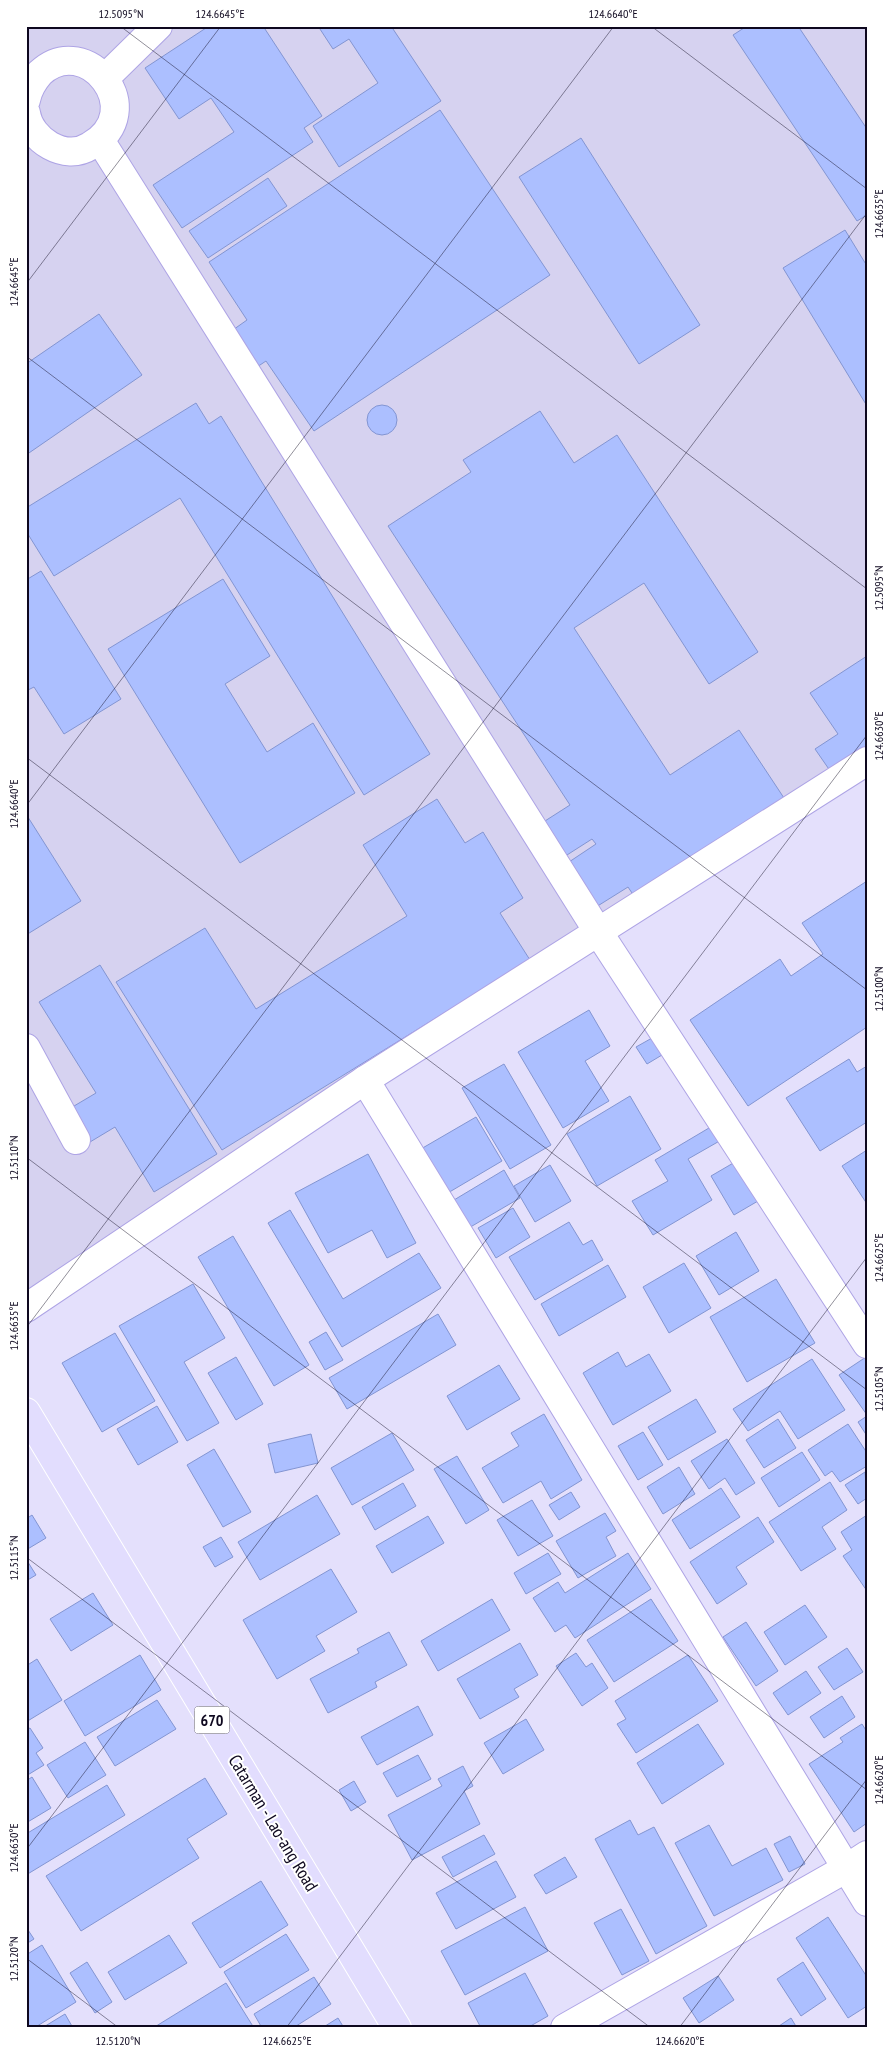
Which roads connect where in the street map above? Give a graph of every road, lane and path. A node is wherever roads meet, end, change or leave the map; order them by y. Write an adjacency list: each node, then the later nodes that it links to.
1 (132, 26): 3 (street)
2 (158, 26): 3 (street)
3 (100, 74): 4 (street); 5 (street)
4 (29, 125): 5 (street)
5 (100, 140): 7 (street)
6 (867, 761): 7 (street)
7 (597, 930): 9 (street); 12 (street)
8 (26, 1048): 10 (street)
9 (364, 1080): 11 (street); 14 (street)
10 (76, 1140)
11 (26, 1308)
12 (867, 1344)
13 (26, 1412): 16 (main road, Catarman - Lao-ang Road / 670)
14 (857, 1862): 15 (street); 17 (street)
15 (867, 1902)
16 (397, 2028)
17 (564, 2028)

